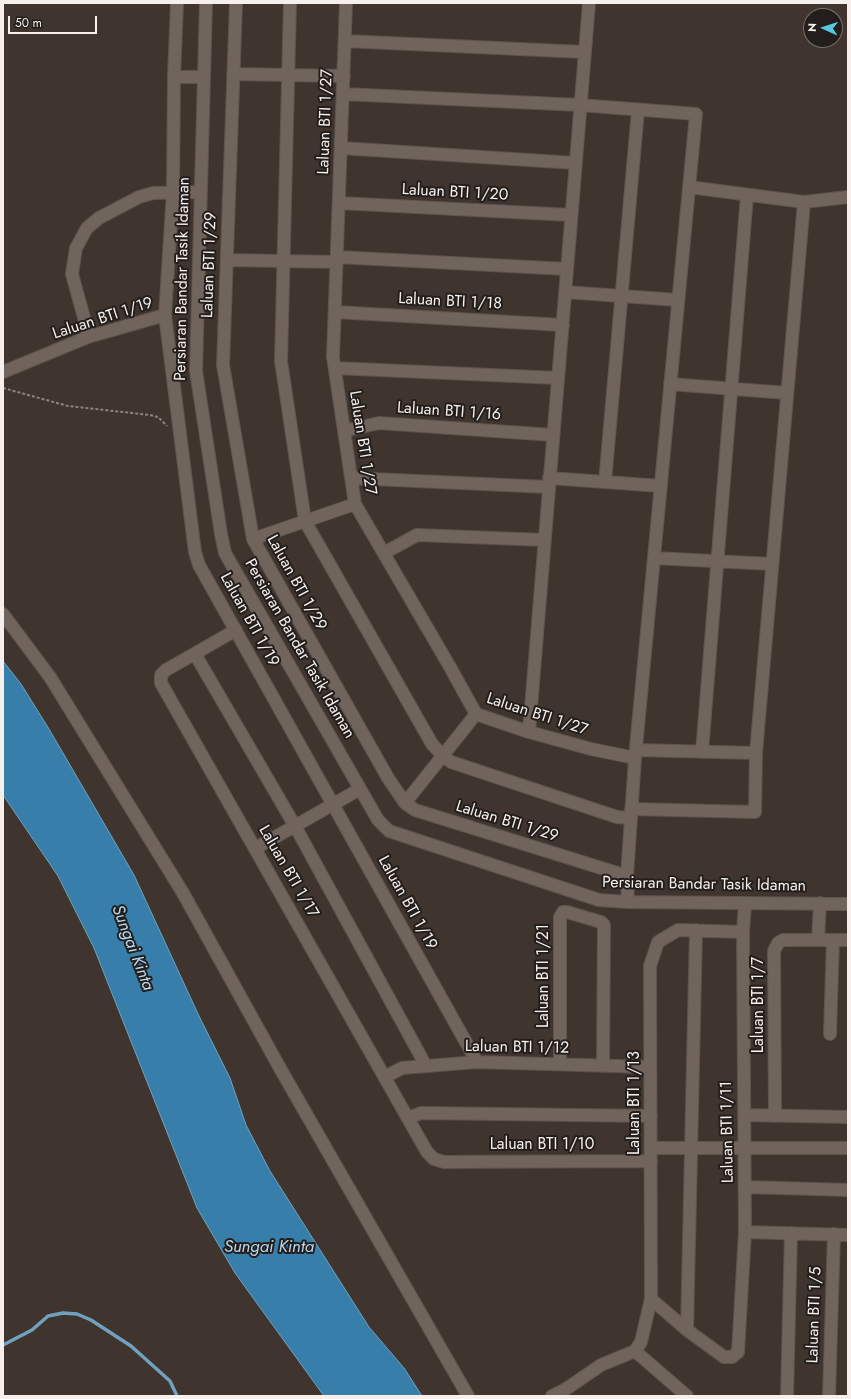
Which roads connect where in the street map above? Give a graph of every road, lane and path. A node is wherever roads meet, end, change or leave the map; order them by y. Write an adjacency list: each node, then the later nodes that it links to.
1 (177, 3): 12 (street)
2 (206, 3): 13 (street, Persiaran Bandar Tasik Idaman)
3 (236, 3): 9 (street, Laluan BTI 1/29)
4 (290, 3): 10 (street)
5 (346, 3): 7 (street, Laluan BTI 1/27)
6 (589, 3): 8 (street)
7 (345, 40): 8 (street); 11 (street, Laluan BTI 1/27)
8 (584, 52): 15 (street)
9 (233, 74): 10 (street); 27 (street, Laluan BTI 1/29)
10 (288, 74): 11 (street); 28 (street)
11 (344, 76): 14 (street, Laluan BTI 1/27)
12 (174, 77): 13 (street); 20 (street)
13 (204, 77): 21 (street, Persiaran Bandar Tasik Idaman)
14 (344, 94): 15 (street); 17 (street, Laluan BTI 1/27)
15 (580, 106): 16 (street); 18 (street)
16 (638, 110): 19 (street); 32 (street)
17 (341, 148): 18 (street); 25 (street, Laluan BTI 1/27)
18 (575, 163): 26 (street)
19 (689, 187): 22 (street); 33 (street)
20 (172, 192): 21 (street); 35 (street); 37 (street)
21 (200, 192): 69 (street, Persiaran Bandar Tasik Idaman)
22 (747, 195): 24 (street); 43 (street)
23 (848, 197): 24 (street)
24 (804, 202): 44 (street)
25 (339, 203): 26 (street, Laluan BTI 1/20); 29 (street, Laluan BTI 1/27)
26 (571, 215): 30 (street)
27 (227, 260): 28 (street); 54 (street, Laluan BTI 1/29)
28 (284, 260): 29 (street); 53 (street)
29 (337, 260): 30 (street); 34 (street, Laluan BTI 1/27)
30 (567, 269): 31 (street)
31 (565, 292): 32 (street); 36 (street)
32 (622, 296): 33 (street); 49 (street)
33 (678, 300): 41 (street)
34 (335, 312): 36 (street, Laluan BTI 1/18); 38 (street, Laluan BTI 1/27)
35 (165, 315): 37 (street, Laluan BTI 1/19); 45 (street, Laluan BTI 1/19)
36 (563, 325): 40 (street)
37 (88, 338): 39 (street, Laluan BTI 1/19)
38 (335, 368): 40 (street); 46 (street, Laluan BTI 1/27)
39 (3, 372)
40 (558, 378): 47 (street)
41 (670, 384): 43 (street); 51 (street)
42 (3, 388): 45 (path)
43 (731, 388): 44 (street); 58 (street)
44 (787, 393): 59 (street)
45 (178, 430): 61 (street, Laluan BTI 1/19)
46 (344, 431): 47 (street, Laluan BTI 1/16); 48 (street, Laluan BTI 1/27)
47 (553, 435): 50 (street)
48 (351, 478): 50 (street); 52 (street, Laluan BTI 1/27)
49 (605, 482): 50 (street); 51 (street)
50 (549, 483): 55 (street)
51 (661, 486): 57 (street)
52 (355, 504): 53 (street); 56 (street, Laluan BTI 1/27)
53 (305, 521): 54 (street); 68 (street)
54 (253, 539): 70 (street, Laluan BTI 1/29)
55 (545, 540): 56 (street); 64 (street)
56 (384, 553): 63 (street, Laluan BTI 1/27)
57 (654, 558): 58 (street); 67 (street)
58 (717, 561): 59 (street); 65 (street)
59 (772, 564): 66 (street)
60 (3, 614): 112 (street)
61 (236, 630): 62 (street, Laluan BTI 1/17); 71 (street, Laluan BTI 1/19)
62 (195, 654): 73 (street); 74 (street, Laluan BTI 1/17)
63 (476, 714): 64 (street, Laluan BTI 1/27); 68 (street)
64 (529, 732): 67 (street, Laluan BTI 1/27)
65 (702, 752): 66 (street, Laluan BTI 1/27); 67 (street, Laluan BTI 1/27)
66 (756, 753): 72 (street)
67 (636, 754): 72 (street)
68 (443, 756): 70 (street); 72 (street)
69 (360, 789): 71 (street); 76 (street, Persiaran Bandar Tasik Idaman)
70 (405, 803): 75 (street, Laluan BTI 1/29)
71 (333, 804): 73 (street); 86 (street, Laluan BTI 1/19)
72 (631, 814): 75 (street)
73 (295, 826): 74 (street); 88 (street)
74 (256, 848): 91 (street, Laluan BTI 1/17)
75 (627, 876): 76 (street)
76 (628, 902): 78 (street, Persiaran Bandar Tasik Idaman)
77 (820, 903): 78 (street, Persiaran Bandar Tasik Idaman); 79 (street, Persiaran Bandar Tasik Idaman); 82 (street)
78 (745, 904): 81 (street, Laluan BTI 1/11)
79 (848, 904)
80 (696, 930): 81 (street, Laluan BTI 1/13); 90 (street, Laluan BTI 1/13); 98 (street)
81 (743, 932): 92 (street, Laluan BTI 1/11)
82 (818, 940): 83 (street, Laluan BTI 1/7); 94 (street, Laluan BTI 1/7)
83 (833, 940): 84 (street, Laluan BTI 1/7); 85 (street)
84 (848, 940)
85 (830, 1034)
86 (477, 1062): 87 (street, Laluan BTI 1/12); 88 (street, Laluan BTI 1/12)
87 (560, 1064): 89 (street, Laluan BTI 1/12); 89 (street, Laluan BTI 1/21)
88 (426, 1066): 91 (street, Laluan BTI 1/12)
89 (603, 1066): 90 (street, Laluan BTI 1/12)
90 (650, 1067): 93 (street, Laluan BTI 1/13)
91 (385, 1077): 96 (street, Laluan BTI 1/17)
92 (744, 1115): 94 (street); 99 (street, Laluan BTI 1/11)
93 (651, 1116): 96 (street); 97 (street, Laluan BTI 1/13)
94 (774, 1116): 95 (street)
95 (848, 1117)
96 (408, 1118): 101 (street, Laluan BTI 1/17)
97 (651, 1148): 98 (street); 102 (street, Laluan BTI 1/13)
98 (691, 1148): 99 (street); 110 (street)
99 (744, 1148): 100 (street); 103 (street, Laluan BTI 1/11)
100 (848, 1148)
101 (434, 1159): 102 (street, Laluan BTI 1/10)
102 (651, 1161): 109 (street, Laluan BTI 1/13)
103 (745, 1187): 104 (street); 105 (street, Laluan BTI 1/11)
104 (848, 1190)
105 (746, 1232): 106 (street); 110 (street, Laluan BTI 1/11)
106 (791, 1233): 107 (street); 115 (street)
107 (834, 1234): 108 (street); 116 (street, Laluan BTI 1/5)
108 (848, 1235)
109 (651, 1299): 110 (street); 111 (street, Laluan BTI 1/13)
110 (687, 1330)
111 (635, 1351): 113 (street); 114 (street)
112 (468, 1396)
113 (552, 1396)
114 (687, 1396)
115 (787, 1396)
116 (829, 1396)

